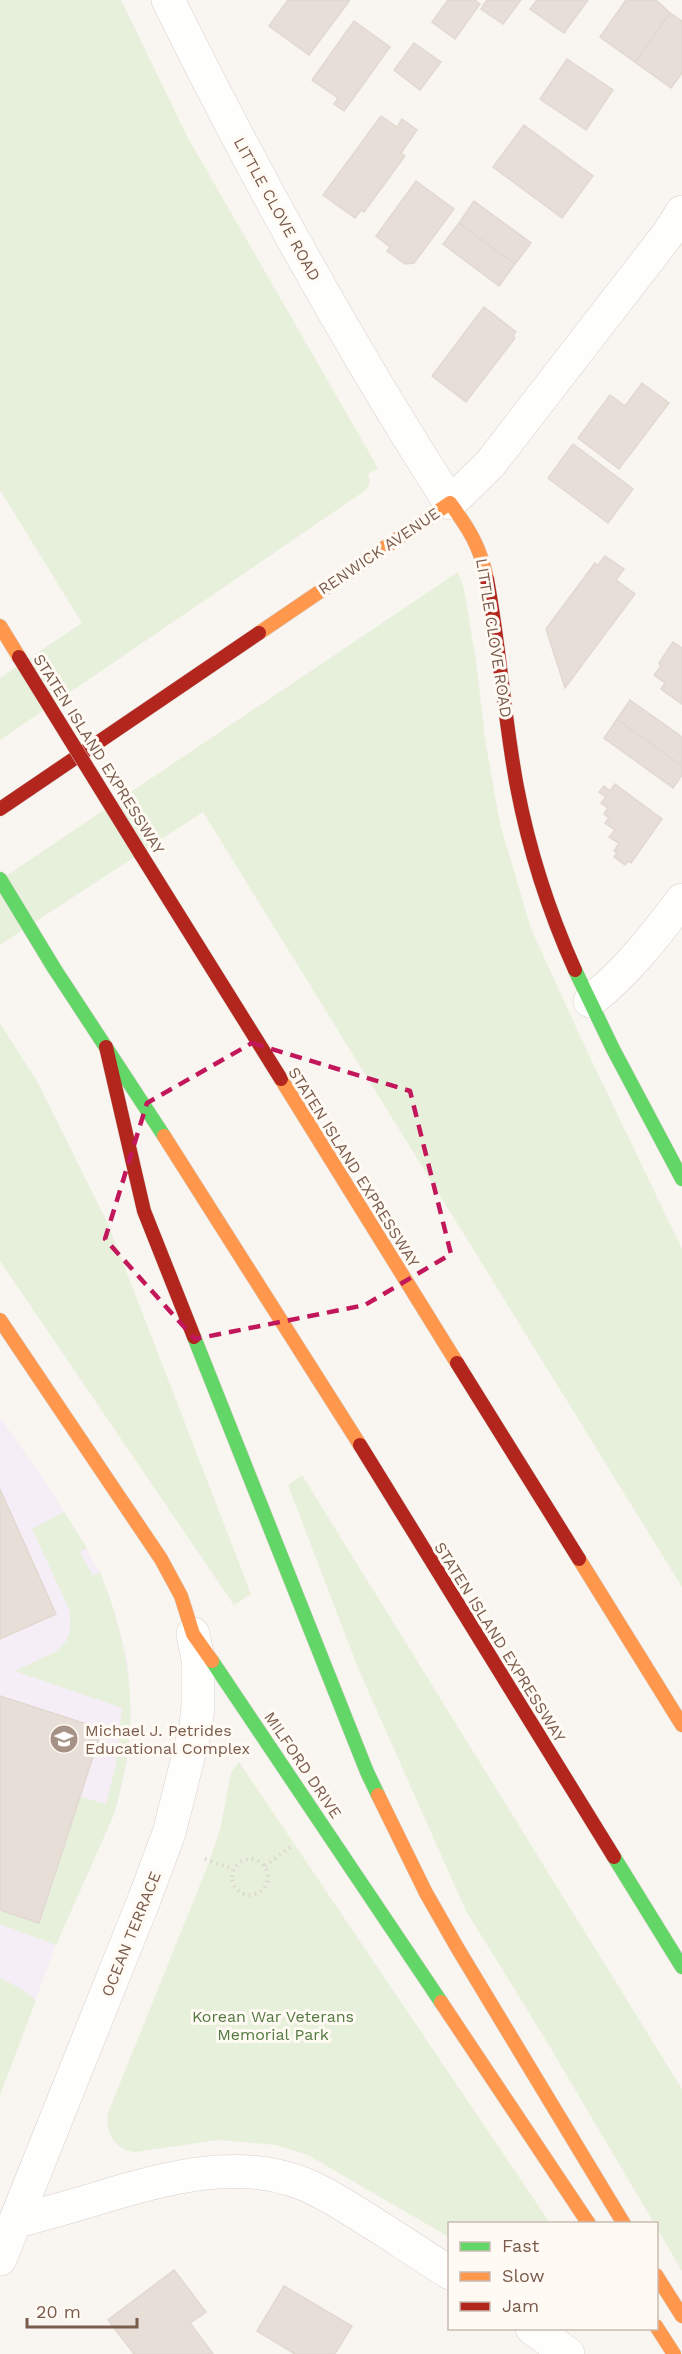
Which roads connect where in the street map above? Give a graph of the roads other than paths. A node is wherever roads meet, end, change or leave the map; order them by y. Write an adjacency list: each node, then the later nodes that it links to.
1 (168, 0): 3 (street, LITTLE CLOVE ROAD)
2 (677, 230): 3 (street, RENWICK AVENUE)
3 (450, 503): 5 (main road, RENWICK AVENUE); 8 (main road, LITTLE CLOVE ROAD)
4 (0, 626): 13 (main road, STATEN ISLAND EXPRESSWAY, bridge)
5 (0, 809)
6 (0, 879): 9 (main road, STATEN ISLAND EXPRESSWAY)
7 (682, 900): 8 (street)
8 (590, 1001): 10 (main road, LITTLE CLOVE ROAD)
9 (106, 1047): 14 (main road, STATEN ISLAND EXPRESSWAY); 17 (main road)
10 (682, 1179)
11 (0, 1320): 12 (main road, MILFORD DRIVE)
12 (193, 1634): 15 (street, OCEAN TERRACE); 16 (main road, MILFORD DRIVE)
13 (682, 1725)
14 (682, 1967)
15 (15, 2222): 18 (street, OCEAN TERRACE); 19 (street)
16 (588, 2222)
17 (623, 2222)
18 (0, 2259)
19 (448, 2272)
20 (658, 2278): 21 (main road)
21 (682, 2316)
22 (658, 2328): 25 (main road)
23 (535, 2330): 24 (street)
24 (568, 2354)
25 (675, 2354)

